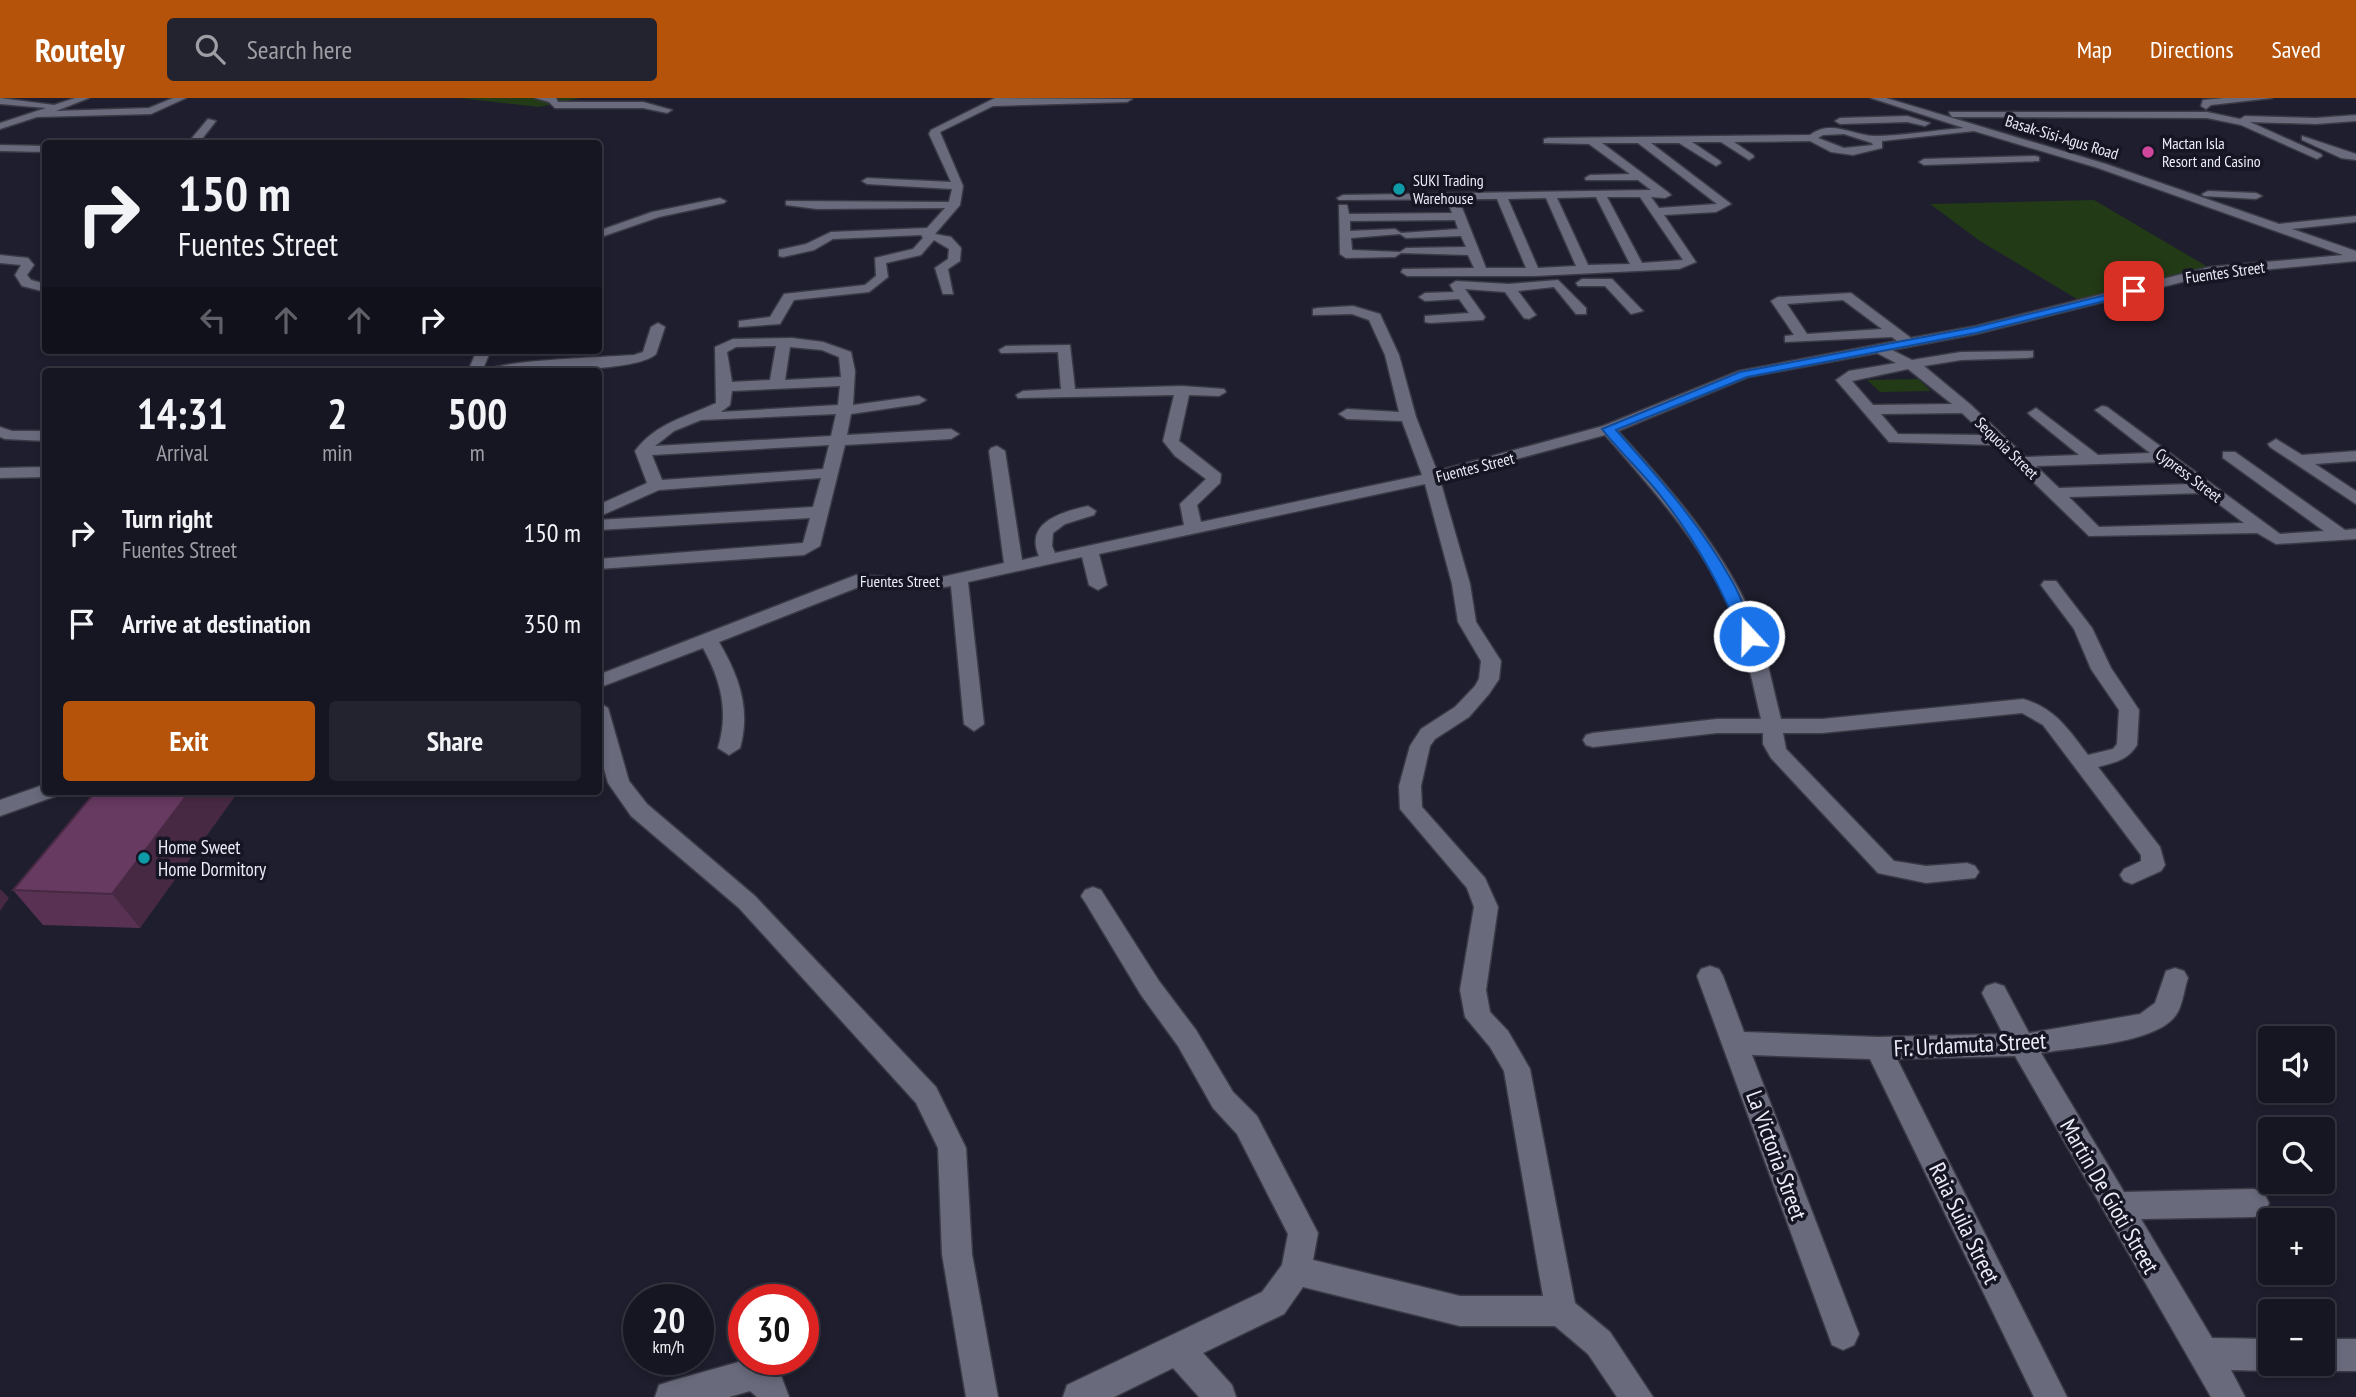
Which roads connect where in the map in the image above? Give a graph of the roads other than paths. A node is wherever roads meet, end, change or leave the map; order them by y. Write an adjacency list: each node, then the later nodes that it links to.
1 (181, 98): 13 (street)
2 (540, 98): 12 (street)
3 (1002, 98): 10 (street)
4 (1876, 98): 15 (street, Basak-Sisi-Agus Road)
5 (2267, 98): 11 (street)
6 (80, 99): 9 (street)
7 (1127, 99): 10 (street)
8 (0, 101): 9 (street)
9 (55, 102): 13 (street)
10 (991, 103): 51 (street)
11 (2207, 106): 14 (street); 18 (street)
12 (667, 110)
13 (34, 114): 20 (street)
14 (2150, 114): 15 (street); 40 (street)
15 (1937, 116): 22 (street, Basak-Sisi-Agus Road)
16 (2356, 118): 18 (street)
17 (1867, 120): 23 (street); 24 (street); 25 (street)
18 (2266, 120): 42 (street)
19 (211, 121): 32 (street)
20 (7, 122): 21 (street)
21 (57, 122)
22 (1972, 130): 24 (street); 35 (street); 43 (street); 57 (street, Basak-Sisi-Agus Road)
23 (1845, 131): 26 (street); 27 (street)
24 (1953, 132): 25 (street)
25 (1916, 135): 27 (street); 44 (street)
26 (1812, 138): 27 (street); 31 (street)
27 (1878, 138): 45 (street)
28 (1639, 139): 29 (street); 33 (street); 63 (street)
29 (1680, 139): 30 (street); 46 (street)
30 (1723, 139): 31 (street); 41 (street)
31 (1765, 139): 39 (street)
32 (195, 140)
33 (1591, 140): 34 (street); 48 (street)
34 (1548, 141)
35 (1980, 143)
36 (0, 148): 38 (street)
37 (1990, 148): 43 (street)
38 (42, 149)
39 (1786, 152)
40 (2317, 156)
41 (1749, 157)
42 (2356, 157)
43 (2012, 159): 44 (street)
44 (1966, 160): 45 (street)
45 (1924, 162): 47 (street)
46 (1716, 163)
47 (1937, 170)
48 (1638, 177): 49 (street); 52 (street)
49 (1590, 178)
50 (867, 181): 51 (street)
51 (958, 186): 62 (street)
52 (1662, 193): 54 (street); 63 (street)
53 (1600, 194): 54 (street); 56 (street); 77 (street)
54 (1643, 194): 64 (street)
55 (1502, 195): 56 (street); 58 (street); 81 (street)
56 (1550, 195): 78 (street)
57 (2189, 195): 59 (street); 68 (street, Basak-Sisi-Agus Road)
58 (1452, 196): 65 (street); 66 (street)
59 (2256, 196)
60 (720, 201): 71 (street)
61 (790, 203): 62 (street)
62 (954, 205): 70 (street)
63 (1684, 211): 64 (street)
64 (1657, 212): 77 (street)
65 (1460, 216): 66 (street); 69 (street)
66 (1344, 218): 72 (street)
67 (2356, 219): 68 (street)
68 (2278, 226): 75 (street, Basak-Sisi-Agus Road)
69 (1466, 232): 72 (street); 73 (street)
70 (928, 233): 74 (street); 86 (street); 94 (street)
71 (602, 234)
72 (1345, 235): 73 (street)
73 (1473, 251): 79 (street)
74 (783, 253)
75 (2356, 256): 96 (street, Fuentes Street)
76 (0, 259): 84 (street)
77 (1637, 266): 78 (street)
78 (1583, 268): 81 (street)
79 (1481, 271): 80 (street); 81 (street)
80 (1407, 272)
81 (1531, 272): 83 (street)
82 (1558, 284): 83 (street); 89 (street); 90 (street)
83 (1540, 285): 85 (street)
84 (42, 287)
85 (1508, 288): 87 (street); 92 (street)
86 (948, 291)
87 (1463, 295): 88 (street); 93 (street)
88 (1425, 297)
89 (1581, 311)
90 (1636, 311)
91 (1318, 312): 118 (street)
92 (1529, 315)
93 (1430, 319)
94 (744, 324)
95 (658, 327): 103 (street)
96 (1886, 342): 96 (street, Sequoia Street); 102 (street, Sequoia Street); 120 (street, Fuentes Street)
97 (783, 345): 99 (street); 105 (street); 106 (street)
98 (1006, 350): 108 (street)
99 (843, 354): 101 (street); 104 (street)
100 (2028, 354): 102 (street)
101 (824, 361)
102 (1913, 365): 112 (street, Sequoia Street); 114 (street)
103 (506, 368)
104 (847, 381): 105 (street); 113 (street)
105 (777, 385): 106 (street)
106 (725, 387): 119 (street)
107 (1182, 390): 108 (street); 109 (street); 148 (street)
108 (1068, 392): 110 (street)
109 (1219, 392)
110 (1023, 395)
111 (919, 400): 113 (street)
112 (1966, 408): 114 (street); 124 (street, Sequoia Street)
113 (843, 410): 119 (street); 125 (street)
114 (1868, 410): 124 (street)
115 (2102, 410): 131 (street, Cypress Street)
116 (2036, 413): 132 (street)
117 (1347, 414): 118 (street)
118 (1408, 416): 138 (street)
119 (700, 418): 127 (street)
120 (1608, 429): 138 (street, Fuentes Street); 161 (street)
121 (2, 434): 123 (street)
122 (951, 434): 125 (street)
123 (42, 436)
124 (1999, 440): 134 (street, Sequoia Street)
125 (836, 441): 127 (street); 137 (street)
126 (2276, 444): 133 (street)
127 (643, 451): 139 (street)
128 (997, 451): 153 (street)
129 (2229, 455): 149 (street)
130 (2356, 456): 133 (street)
131 (2164, 457): 132 (street); 140 (street, Cypress Street)
132 (2092, 458): 134 (street)
133 (2300, 460): 142 (street)
134 (2021, 461): 141 (street, Sequoia Street)
135 (42, 472): 136 (street)
136 (0, 473)
137 (830, 473): 139 (street); 145 (street)
138 (1430, 478): 148 (street, Fuentes Street); 179 (street)
139 (656, 485): 143 (street)
140 (2207, 488): 141 (street); 147 (street, Cypress Street)
141 (2055, 493): 147 (street, Sequoia Street)
142 (2354, 496)
143 (602, 510)
144 (1088, 511): 151 (street)
145 (819, 512): 146 (street); 152 (street)
146 (602, 525)
147 (2260, 528): 149 (street, Cypress Street)
148 (1194, 530): 150 (street, Fuentes Street)
149 (2349, 535)
150 (1090, 552): 151 (street, Fuentes Street); 155 (street)
151 (1049, 561): 153 (street, Fuentes Street)
152 (602, 564)
153 (1014, 568): 154 (street, Fuentes Street)
154 (959, 579): 157 (street, Fuentes Street); 160 (street)
155 (1098, 585)
156 (2050, 585): 164 (street)
157 (708, 640): 158 (street, Fuentes Street); 163 (street)
158 (602, 680)
159 (602, 722): 188 (street)
160 (974, 724)
161 (1773, 726): 162 (street); 164 (street); 167 (street)
162 (1593, 740)
163 (729, 748)
164 (2082, 764): 168 (street)
165 (42, 793): 166 (street)
166 (0, 808)
167 (1967, 872)
168 (2132, 875)
169 (1093, 896): 178 (street)
170 (1710, 976): 173 (street, La Victoria Street)
171 (2175, 978): 174 (street, Fr. Urdamuta Street)
172 (1995, 993): 174 (street, Martin De Gioti Street)
173 (1735, 1043): 175 (street, Fr. Urdamuta Street); 180 (street, La Victoria Street)
174 (2022, 1045): 175 (street, Fr. Urdamuta Street); 177 (street, Martin De Gioti Street)
175 (1878, 1048): 192 (street, Raia Suila Street)
176 (2254, 1203): 177 (street)
177 (2116, 1206): 182 (street, Martin De Gioti Street)
178 (1296, 1270): 179 (street); 181 (street)
179 (1561, 1311): 191 (street)
180 (1843, 1334)
181 (1178, 1349): 189 (street); 190 (street)
182 (2204, 1354): 183 (street); 193 (street, Martin De Gioti Street)
183 (2258, 1354)
184 (2335, 1355): 185 (street)
185 (2356, 1355)
186 (671, 1397): 187 (street)
187 (773, 1397)
188 (982, 1397)
189 (1079, 1397)
190 (1220, 1397)
191 (1637, 1397)
192 (2051, 1397)
193 (2229, 1397)

